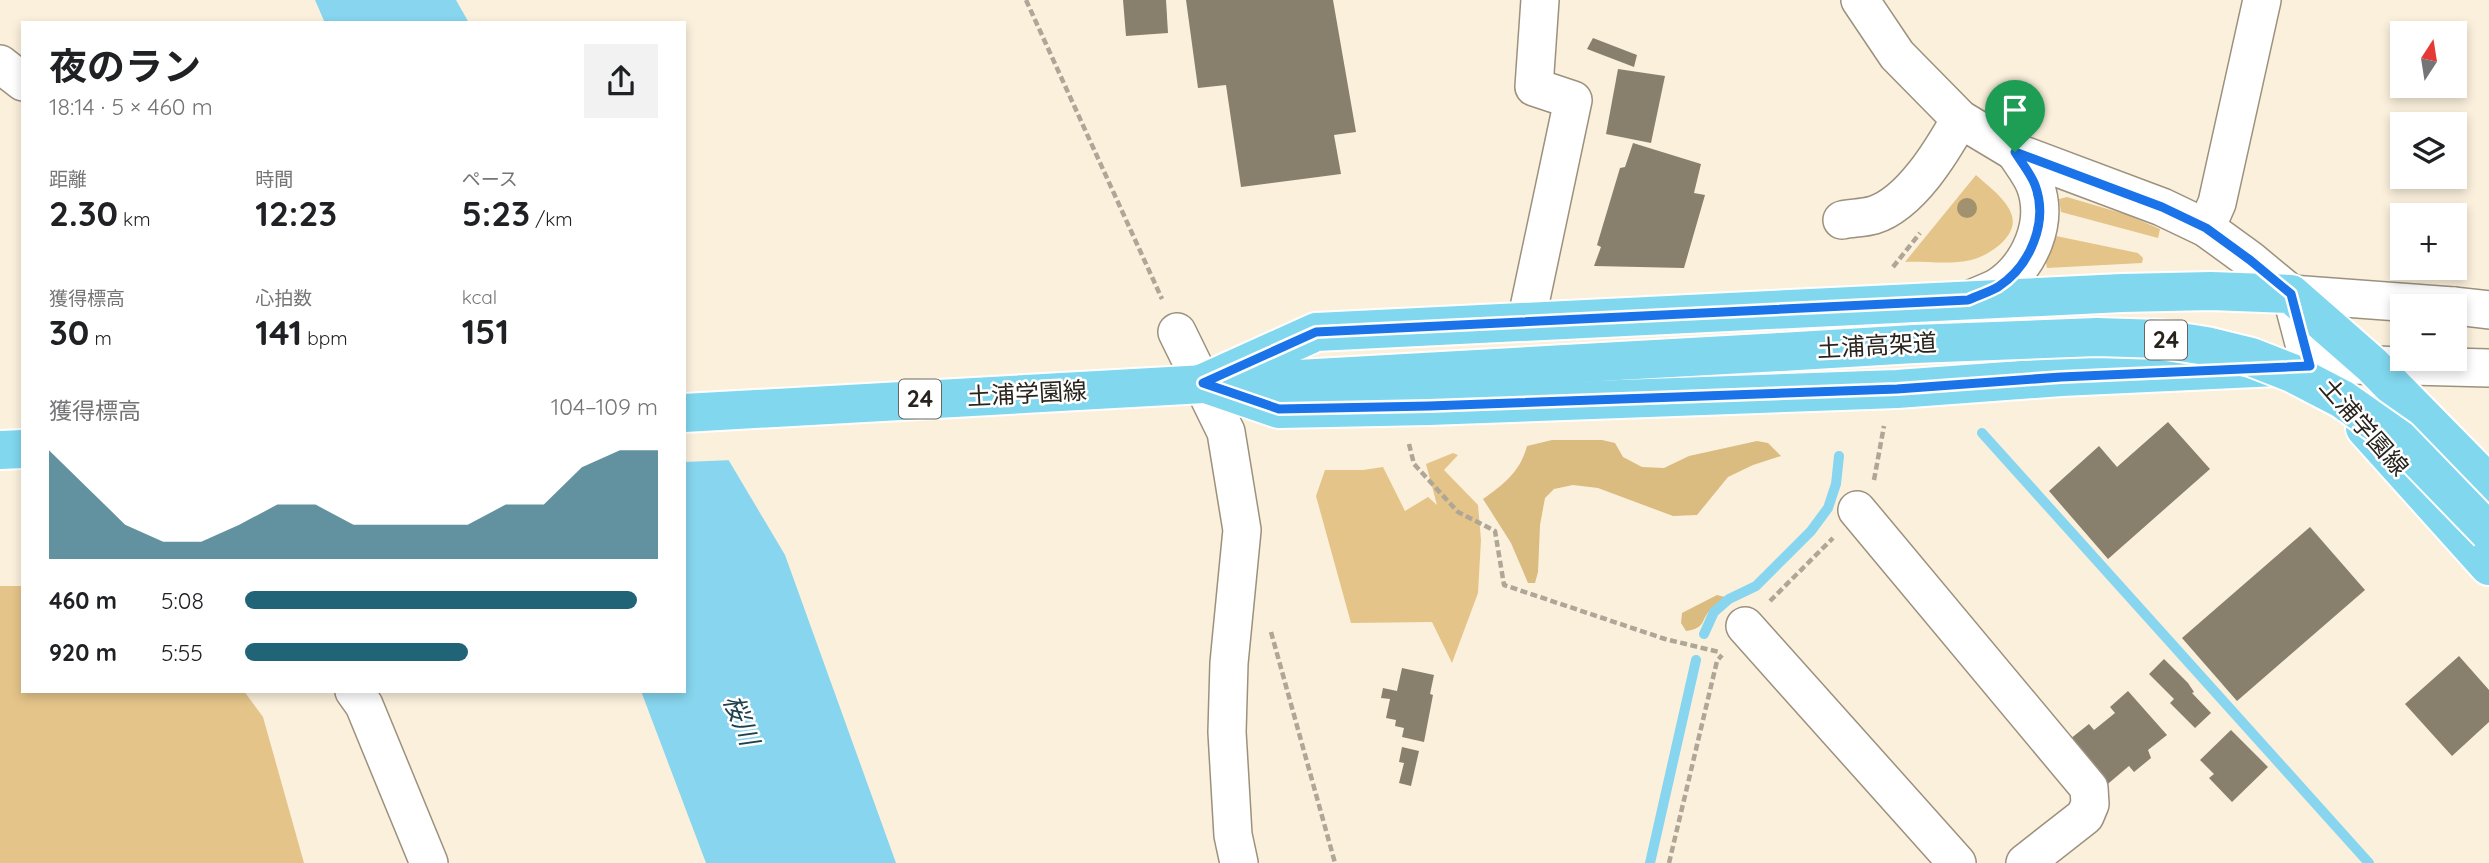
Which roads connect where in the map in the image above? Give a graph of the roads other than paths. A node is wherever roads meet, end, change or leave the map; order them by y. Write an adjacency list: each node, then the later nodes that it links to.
1 (1540, 0): 15 (street)
2 (1860, 0): 6 (street)
3 (2262, 0): 9 (street)
4 (0, 64): 5 (street)
5 (21, 80)
6 (1960, 119): 7 (street); 8 (street)
7 (2015, 152): 9 (street); 11 (street)
8 (1842, 220)
9 (2206, 228): 10 (street)
10 (2291, 294): 11 (main road, 土浦学園線 / 24); 12 (street); 17 (main road, 土浦学園線); 18 (street)
11 (1968, 300): 15 (main road, 土浦学園線 / 24)
12 (2390, 301)
13 (2467, 307): 14 (street)
14 (2489, 310)
15 (1526, 322): 20 (main road, 土浦学園線 / 24)
16 (1177, 332): 20 (street)
17 (2371, 365): 18 (street); 19 (street); 24 (main road, 土浦学園線)
18 (2310, 366): 20 (main road, 土浦学園線 / 24); 27 (main road, 土浦学園線)
19 (2489, 368)
20 (1203, 383): 21 (main road, 土浦学園線 / 24); 26 (main road, 土浦高架道 / 24, bridge); 31 (street)
21 (686, 412)
22 (21, 449): 23 (main road)
23 (0, 450)
24 (2489, 484)
25 (1857, 510): 33 (street)
26 (2489, 532)
27 (2489, 566)
28 (1745, 626): 32 (street)
29 (361, 696): 30 (street)
30 (429, 863)
31 (1239, 863)
32 (1957, 863)
33 (2025, 863)

